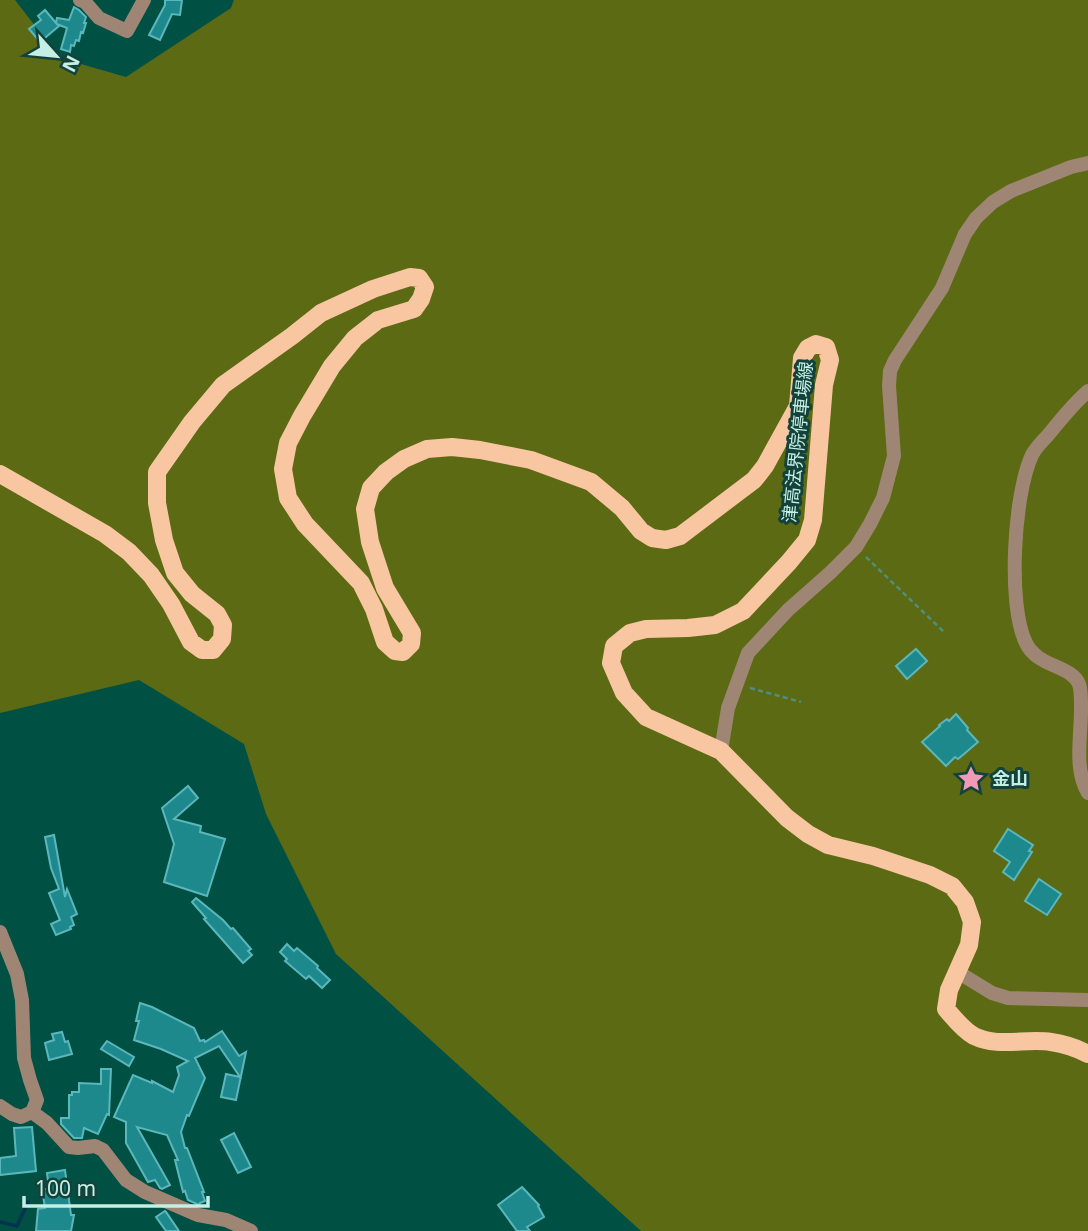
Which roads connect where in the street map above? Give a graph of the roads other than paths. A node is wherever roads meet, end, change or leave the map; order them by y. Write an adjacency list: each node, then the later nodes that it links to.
1 (80, 0): 2 (street)
2 (144, 0)
3 (1088, 163): 6 (street)
4 (1088, 391): 7 (street)
5 (0, 474): 6 (main road, 津高法界院停車場線)
6 (721, 751): 9 (main road, 津高法界院停車場線)
7 (1088, 793)
8 (0, 932): 13 (street)
9 (956, 971): 10 (street); 11 (main road, 津高法界院停車場線)
10 (1088, 1000)
11 (1088, 1054)
12 (0, 1107): 13 (street)
13 (32, 1112): 14 (street)
14 (251, 1231)

